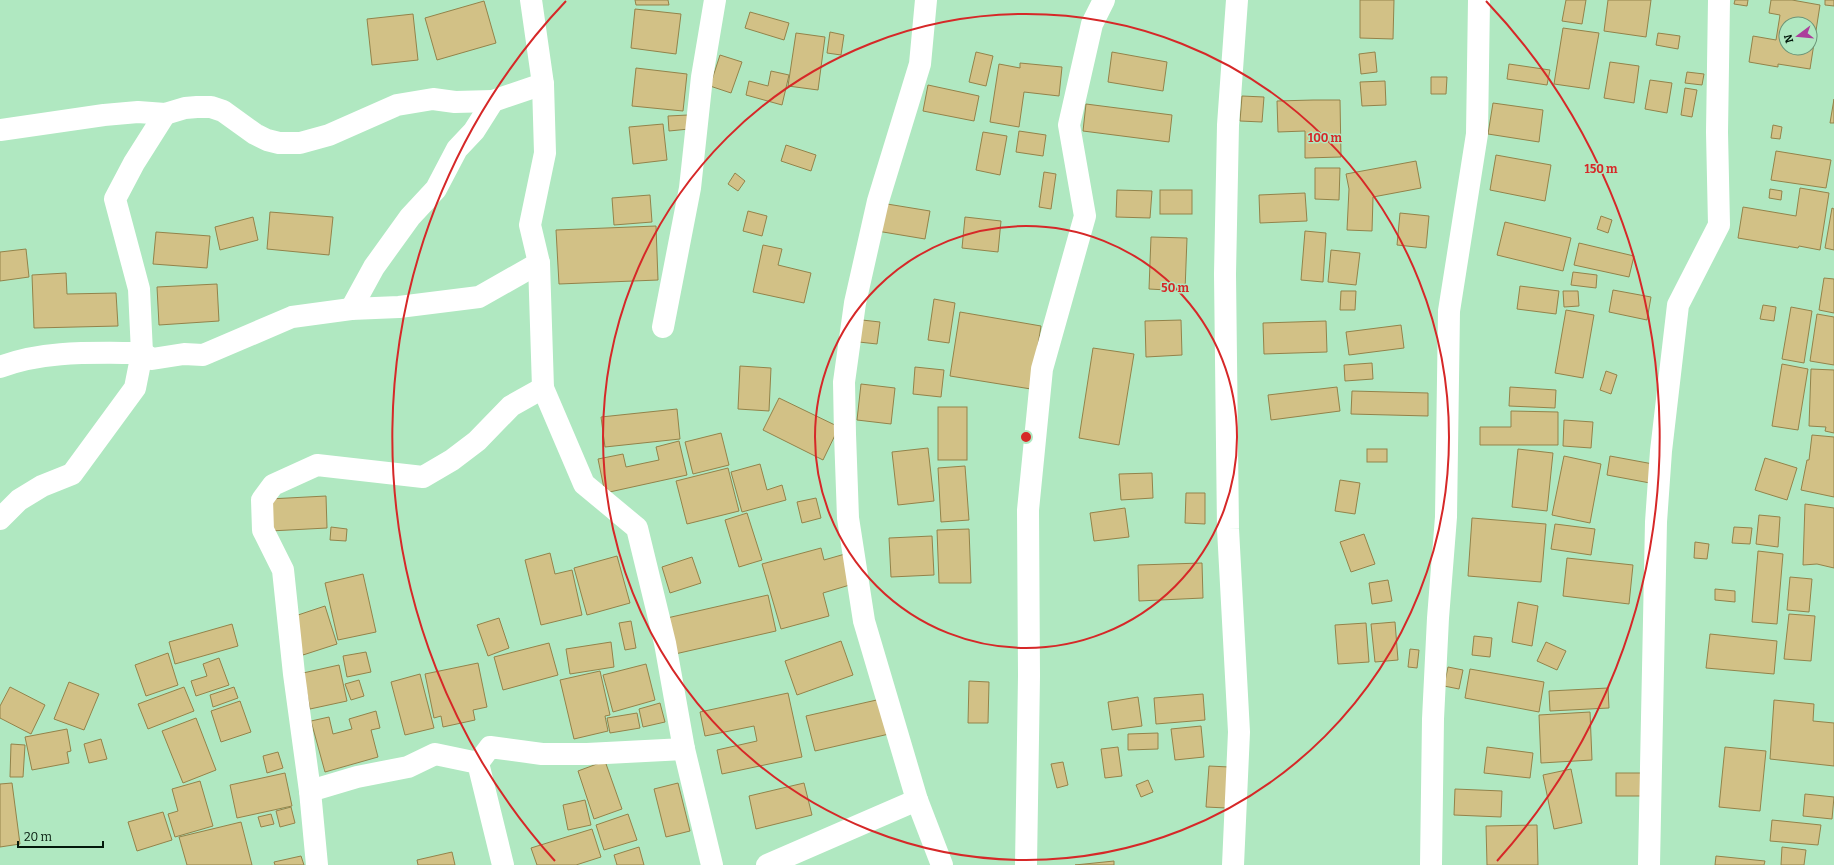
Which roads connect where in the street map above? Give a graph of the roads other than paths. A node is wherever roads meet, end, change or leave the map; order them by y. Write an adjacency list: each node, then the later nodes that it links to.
1 (531, 0): 8 (street)
2 (715, 0): 14 (street)
3 (926, 0): 22 (street)
4 (1104, 0): 28 (street)
5 (1237, 0): 29 (street)
6 (1479, 0): 30 (street)
7 (1719, 0): 31 (street)
8 (543, 84): 9 (street); 12 (street)
9 (493, 100): 10 (street); 13 (street)
10 (166, 114): 11 (street); 15 (street)
11 (0, 130)
12 (539, 263): 13 (street); 17 (street)
13 (351, 309): 15 (street)
14 (663, 327)
15 (142, 353): 16 (street); 18 (street)
16 (0, 367)
17 (543, 388): 19 (street); 21 (street)
18 (0, 520)
19 (684, 749): 20 (street); 25 (street)
20 (478, 763): 21 (street); 24 (street)
21 (310, 791): 23 (street)
22 (917, 800): 26 (street); 27 (street)
23 (317, 865)
24 (503, 865)
25 (712, 865)
26 (767, 865)
27 (942, 865)
28 (1026, 865)
29 (1233, 865)
30 (1432, 865)
31 (1650, 865)

